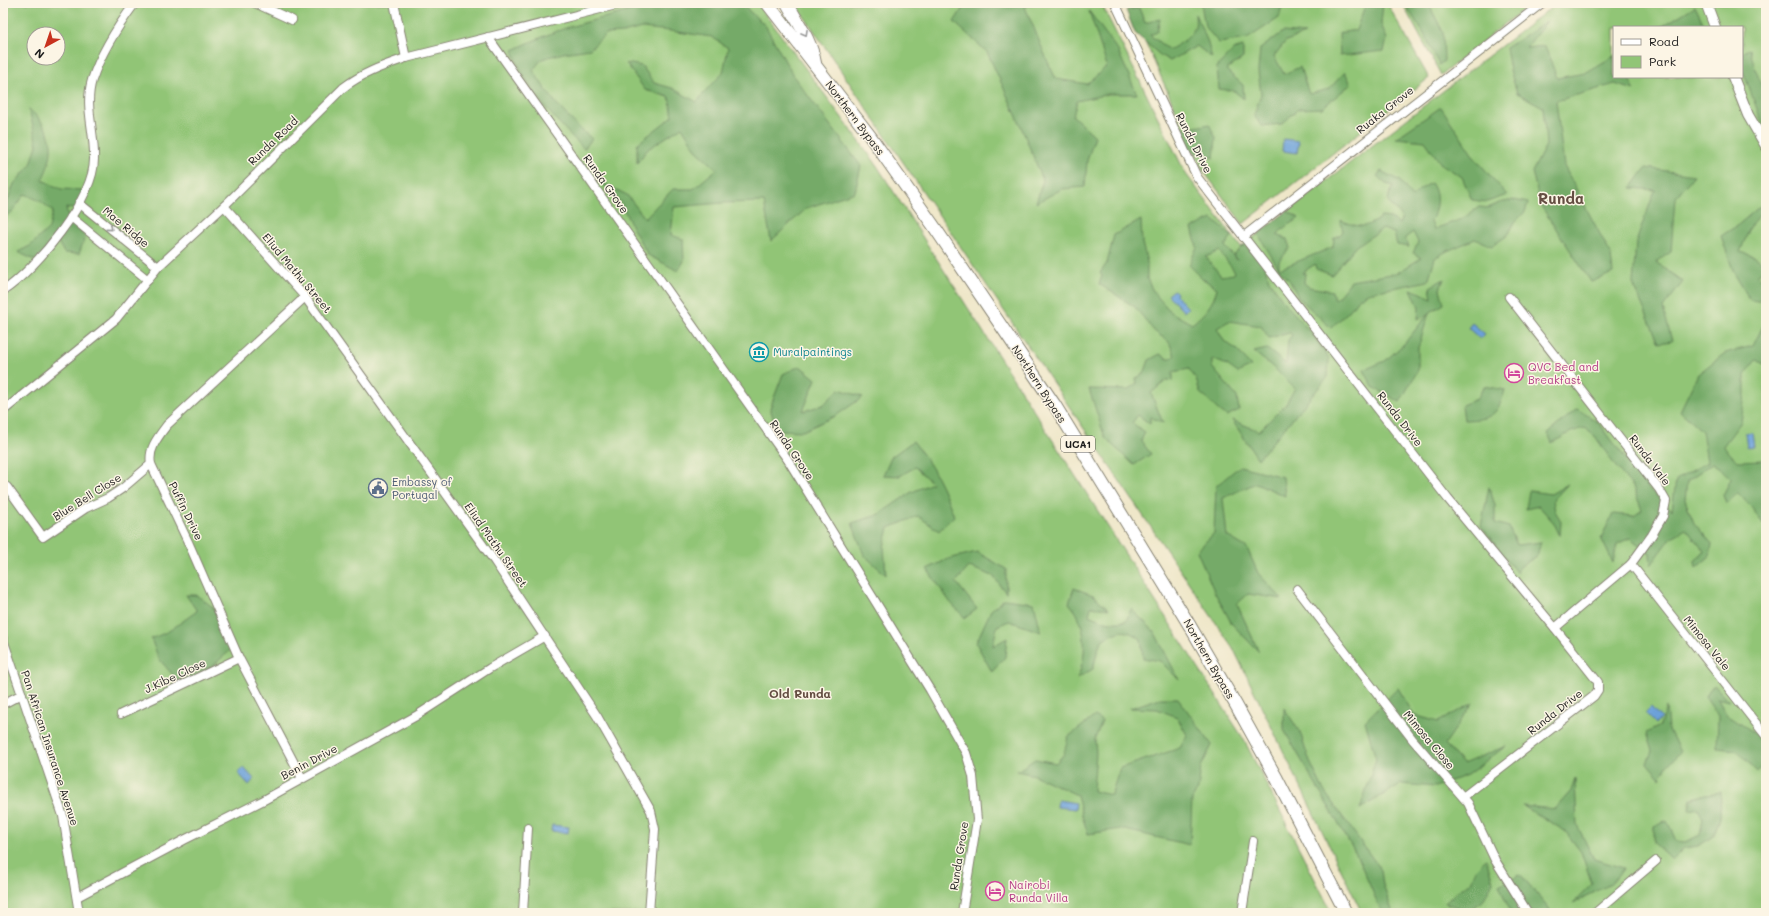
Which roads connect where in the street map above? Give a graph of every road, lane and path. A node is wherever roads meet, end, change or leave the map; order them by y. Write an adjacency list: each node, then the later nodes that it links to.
1 (135, 3): 17 (street)
2 (255, 3): 10 (street)
3 (394, 3): 13 (street)
4 (624, 3): 12 (street, Runda Road)
5 (767, 3): 14 (main road, Northern Bypass / UCA1)
6 (787, 3): 14 (main road, one-way to 14)
7 (1542, 3): 20 (street, Ruaka Grove)
8 (1706, 3): 11 (street)
9 (1118, 4): 20 (street, Runda Drive)
10 (292, 20)
11 (1715, 26)
12 (488, 38): 13 (street, Runda Road); 48 (street, Runda Grove)
13 (406, 58): 18 (street, Runda Road)
14 (816, 66): 50 (main road, Northern Bypass / UCA1)
15 (1733, 78): 16 (street)
16 (1766, 146)
17 (79, 203): 19 (street); 21 (street, Mae Ridge, one-way to 21)
18 (224, 206): 21 (street, Runda Road); 24 (street, Eliud Mathu Street)
19 (71, 217): 22 (street); 23 (street)
20 (1243, 237): 31 (street, Runda Drive)
21 (158, 267): 22 (street, Runda Road)
22 (148, 280): 26 (street, Runda Road)
23 (3, 291)
24 (306, 297): 27 (street); 32 (street, Eliud Mathu Street)
25 (1510, 297): 29 (street, Runda Vale)
26 (3, 411)
27 (151, 464): 28 (street, Blue Bell Close); 34 (street, Puffin Drive)
28 (7, 487)
29 (1631, 564): 31 (street, Runda Vale); 38 (street, Mimosa Vale)
30 (1298, 590): 40 (street, Mimosa Close)
31 (1555, 628): 40 (street, Runda Drive)
32 (545, 636): 39 (street, Benin Drive); 47 (street, Eliud Mathu Street)
33 (3, 638): 35 (street, Pan African Insurance Avenue)
34 (239, 658): 37 (street, J.Kibe Close); 39 (street, Puffin Drive)
35 (22, 694): 36 (street); 44 (street, Pan African Insurance Avenue)
36 (3, 704)
37 (120, 714)
38 (1766, 736)
39 (302, 778): 44 (street, Benin Drive)
40 (1464, 797): 51 (street, Mimosa Close)
41 (528, 828): 46 (street)
42 (1252, 841): 49 (street)
43 (1656, 861): 52 (street)
44 (77, 897): 45 (street, Pan African Insurance Avenue)
45 (79, 913)
46 (523, 913)
47 (649, 913)
48 (962, 913)
49 (1242, 913)
50 (1346, 913)
51 (1528, 913)
52 (1595, 913)

